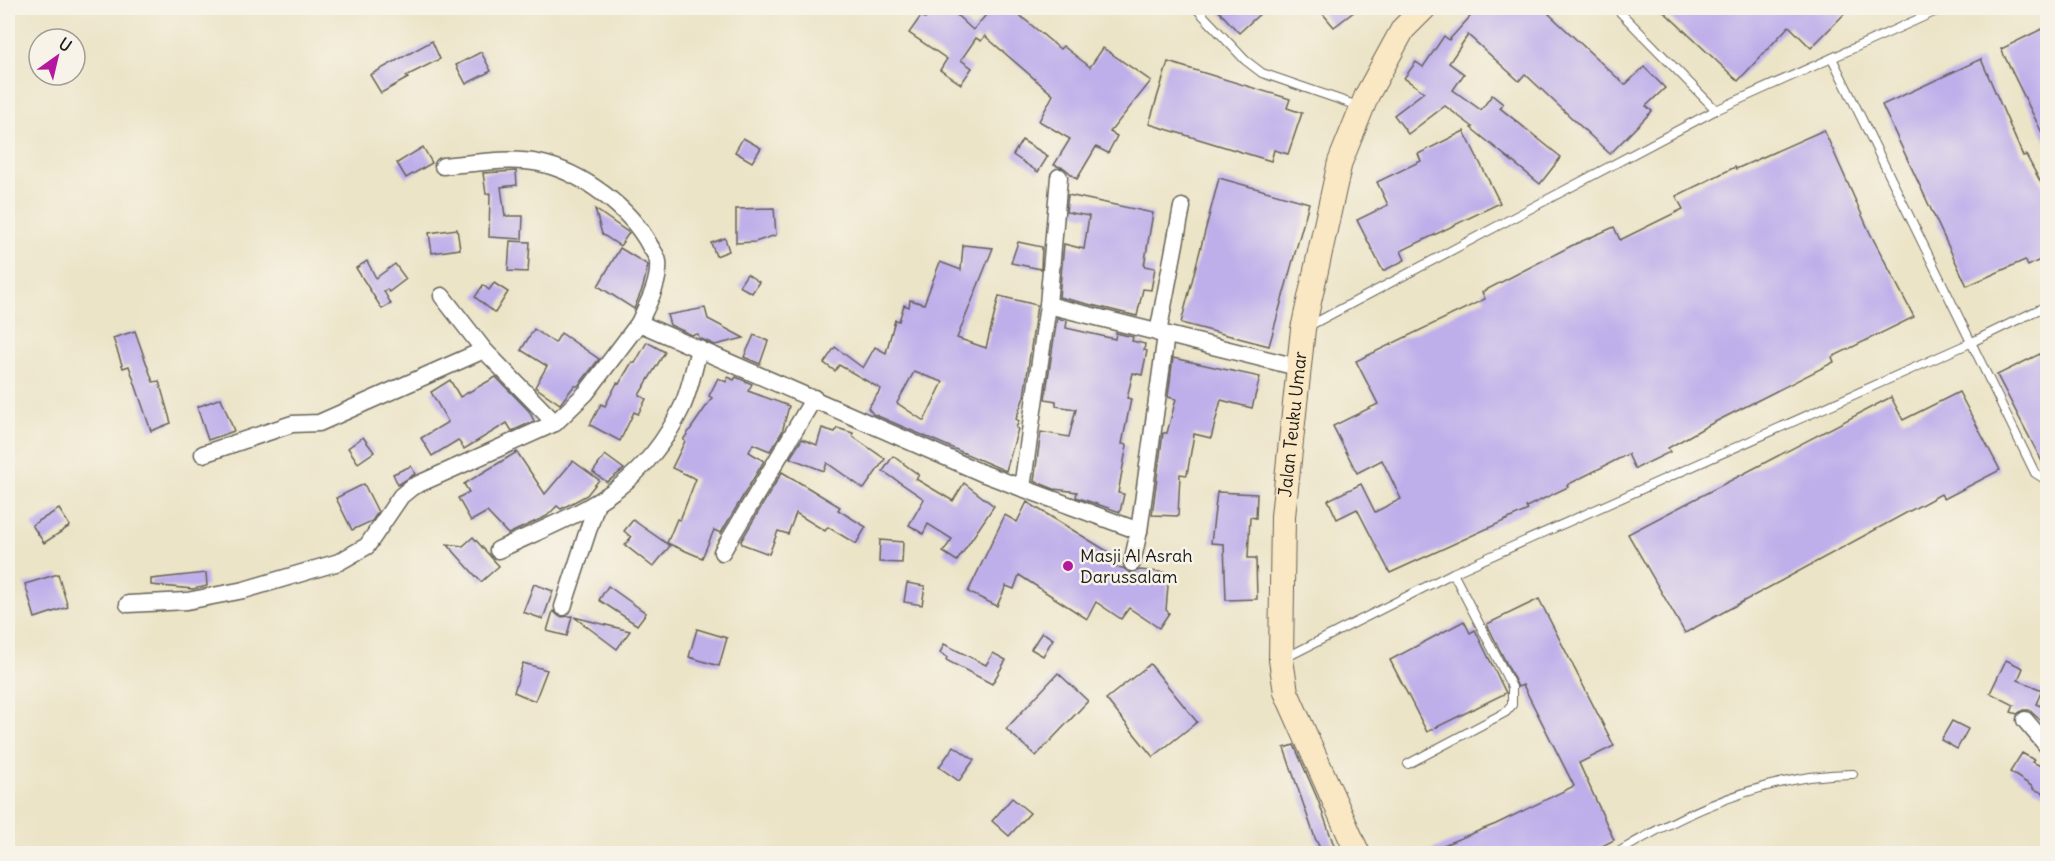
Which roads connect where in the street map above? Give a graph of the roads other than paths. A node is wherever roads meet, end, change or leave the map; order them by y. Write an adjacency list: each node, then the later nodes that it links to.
1 (1196, 8): 6 (lane)
2 (1424, 8): 6 (main road, Jalan Teuku Umar)
3 (1616, 8): 7 (lane)
4 (1943, 8): 5 (lane)
5 (1832, 58): 7 (lane); 17 (lane)
6 (1362, 107): 15 (main road, Jalan Teuku Umar)
7 (1716, 110): 15 (lane)
8 (443, 166): 14 (street)
9 (1059, 177): 12 (street)
10 (1182, 207): 16 (street)
11 (442, 296): 19 (street)
12 (1048, 305): 16 (street); 25 (street)
13 (2048, 305): 17 (lane)
14 (639, 323): 18 (street); 22 (street)
15 (1303, 329): 20 (main road, Jalan Teuku Umar)
16 (1162, 334): 20 (street); 27 (street)
17 (1970, 343): 24 (lane); 31 (lane)
18 (699, 349): 21 (street); 26 (street)
19 (484, 350): 22 (street); 23 (street)
20 (1297, 367): 34 (main road, Jalan Teuku Umar)
21 (814, 398): 25 (street); 29 (street)
22 (555, 423): 32 (street)
23 (203, 454)
24 (2048, 481)
25 (1022, 488): 27 (street)
26 (597, 503): 28 (street); 33 (street)
27 (1139, 531): 30 (street)
28 (498, 550)
29 (722, 552)
30 (1132, 563)
31 (1453, 573): 34 (lane); 37 (lane)
32 (128, 604)
33 (563, 607)
34 (1281, 660): 39 (main road, Jalan Teuku Umar)
35 (2025, 720): 36 (street)
36 (2048, 747)
37 (1408, 764)
38 (1853, 774): 40 (lane)
39 (1358, 854)
40 (1615, 854)

